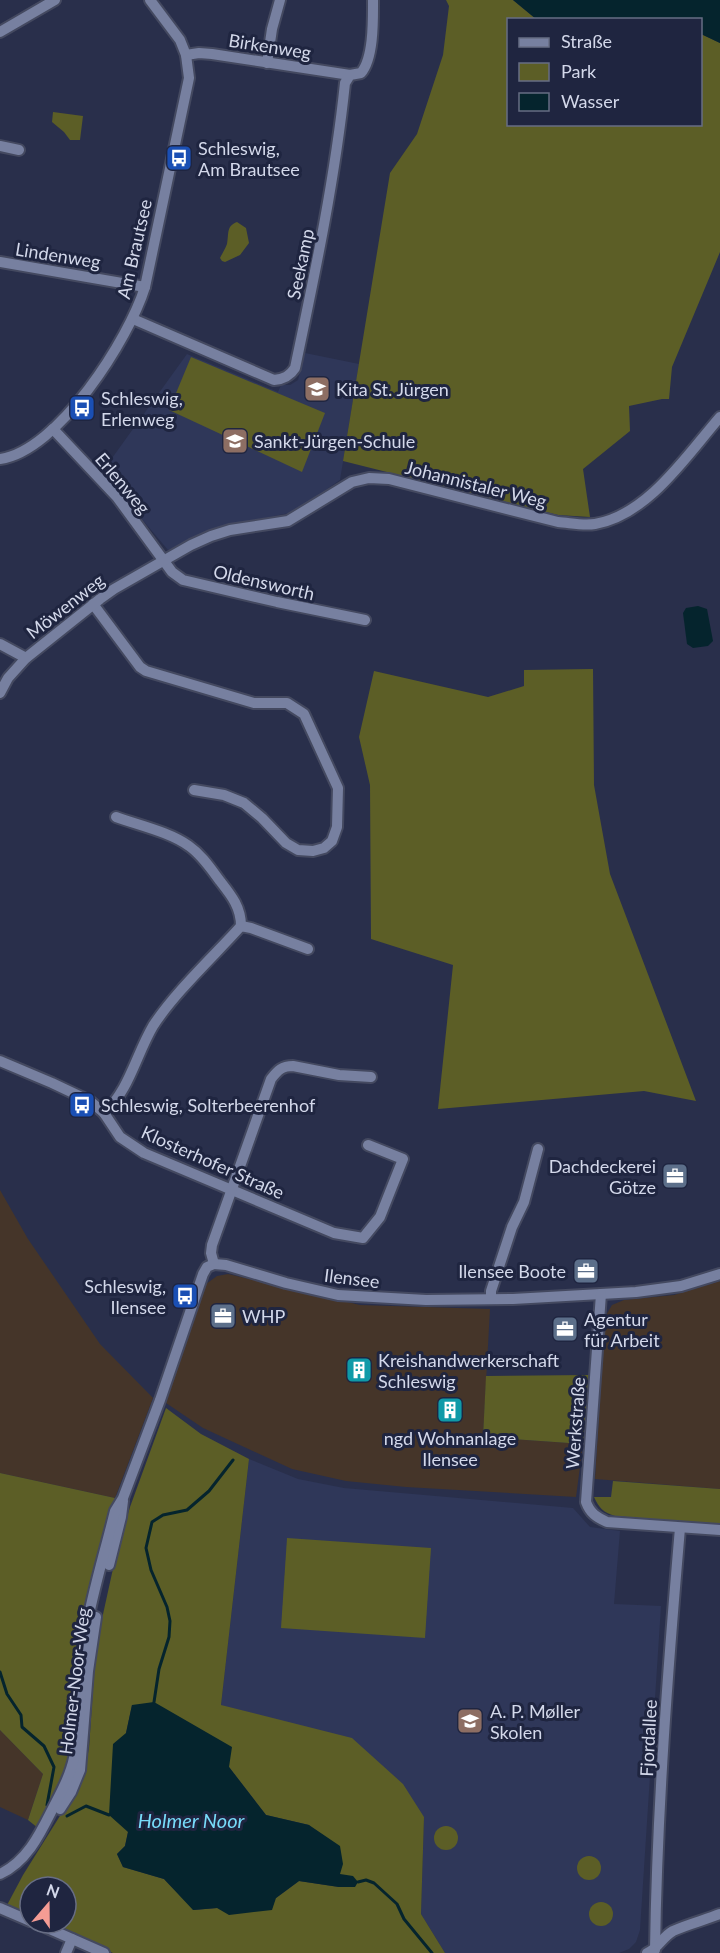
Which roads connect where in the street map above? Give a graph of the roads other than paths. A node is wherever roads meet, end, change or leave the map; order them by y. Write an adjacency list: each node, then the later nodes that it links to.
1 (55, 0): 5 (street)
2 (150, 0): 6 (street, Am Brautsee)
3 (280, 0): 7 (street)
4 (373, 0): 8 (street)
5 (0, 32)
6 (186, 55): 7 (street, Birkenweg); 12 (street, Am Brautsee)
7 (267, 63): 8 (street, Birkenweg)
8 (350, 75): 13 (street, Seekamp)
9 (0, 146): 10 (street)
10 (20, 150)
11 (0, 262): 12 (street, Lindenweg)
12 (145, 287): 13 (street, Am Brautsee)
13 (133, 319): 15 (street, Am Brautsee)
14 (720, 417): 17 (street, Johannistaler Weg)
15 (53, 429): 16 (street, Am Brautsee); 17 (street, Erlenweg)
16 (0, 459)
17 (164, 561): 18 (street, Möwenweg); 19 (street, Oldensworth)
18 (93, 604): 21 (street, Möwenweg); 23 (street)
19 (364, 620)
20 (0, 644): 21 (street)
21 (27, 657): 22 (street, Möwenweg)
22 (0, 693)
23 (194, 790)
24 (116, 817): 25 (street)
25 (242, 926): 26 (street); 29 (street)
26 (308, 949)
27 (0, 1061): 29 (street, Klosterhofer Straße)
28 (372, 1077): 32 (street, Holmer-Noor-Weg)
29 (104, 1113): 32 (street, Klosterhofer Straße)
30 (368, 1145): 32 (street, Klosterhofer Straße)
31 (538, 1149): 36 (street)
32 (232, 1190): 33 (street, Holmer-Noor-Weg)
33 (214, 1264): 36 (street, Ilensee); 39 (street, Holmer-Noor-Weg)
34 (720, 1274): 35 (street, Ilensee)
35 (601, 1294): 36 (street, Ilensee); 37 (street, Werkstraße)
36 (491, 1299)
37 (680, 1528): 38 (street); 45 (street, Fjordallee)
38 (720, 1530)
39 (0, 1874)
40 (0, 1908): 42 (street)
41 (720, 1914): 45 (street)
42 (18, 1916)
43 (63, 1935): 44 (street)
44 (72, 1939): 46 (street); 47 (street)
45 (651, 1951)
46 (66, 1953)
47 (105, 1953)

